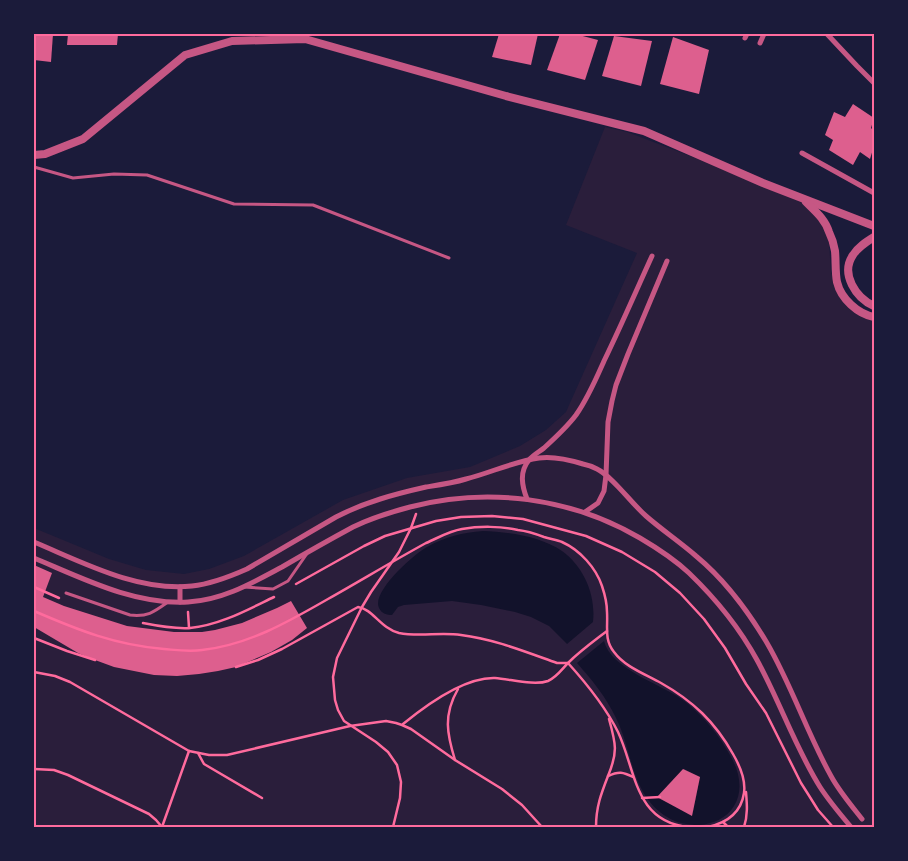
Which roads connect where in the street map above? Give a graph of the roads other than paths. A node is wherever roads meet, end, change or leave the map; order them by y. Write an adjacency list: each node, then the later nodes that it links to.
1 (764, 34): 3 (street)
2 (827, 34): 4 (street)
3 (760, 43)
4 (874, 82)
5 (802, 153): 8 (street)
6 (34, 155): 9 (street)
7 (34, 168): 13 (lane)
8 (874, 193)
9 (803, 199): 10 (street); 16 (street)
10 (874, 226)
11 (874, 237): 15 (street)
12 (652, 256): 17 (street)
13 (449, 258)
14 (667, 261): 18 (street)
15 (874, 306)
16 (874, 317)
17 (529, 459): 18 (street); 19 (street); 24 (street)
18 (606, 474): 20 (street); 29 (street)
19 (527, 499): 20 (street); 22 (street)
20 (585, 512): 30 (street)
21 (34, 542): 24 (street)
22 (307, 553): 25 (street); 25 (lane)
23 (34, 558): 27 (street)
24 (180, 586): 28 (street)
25 (243, 587): 28 (street)
26 (66, 593): 27 (lane)
27 (168, 602): 28 (street)
28 (180, 602)
29 (862, 818)
30 (851, 827)

